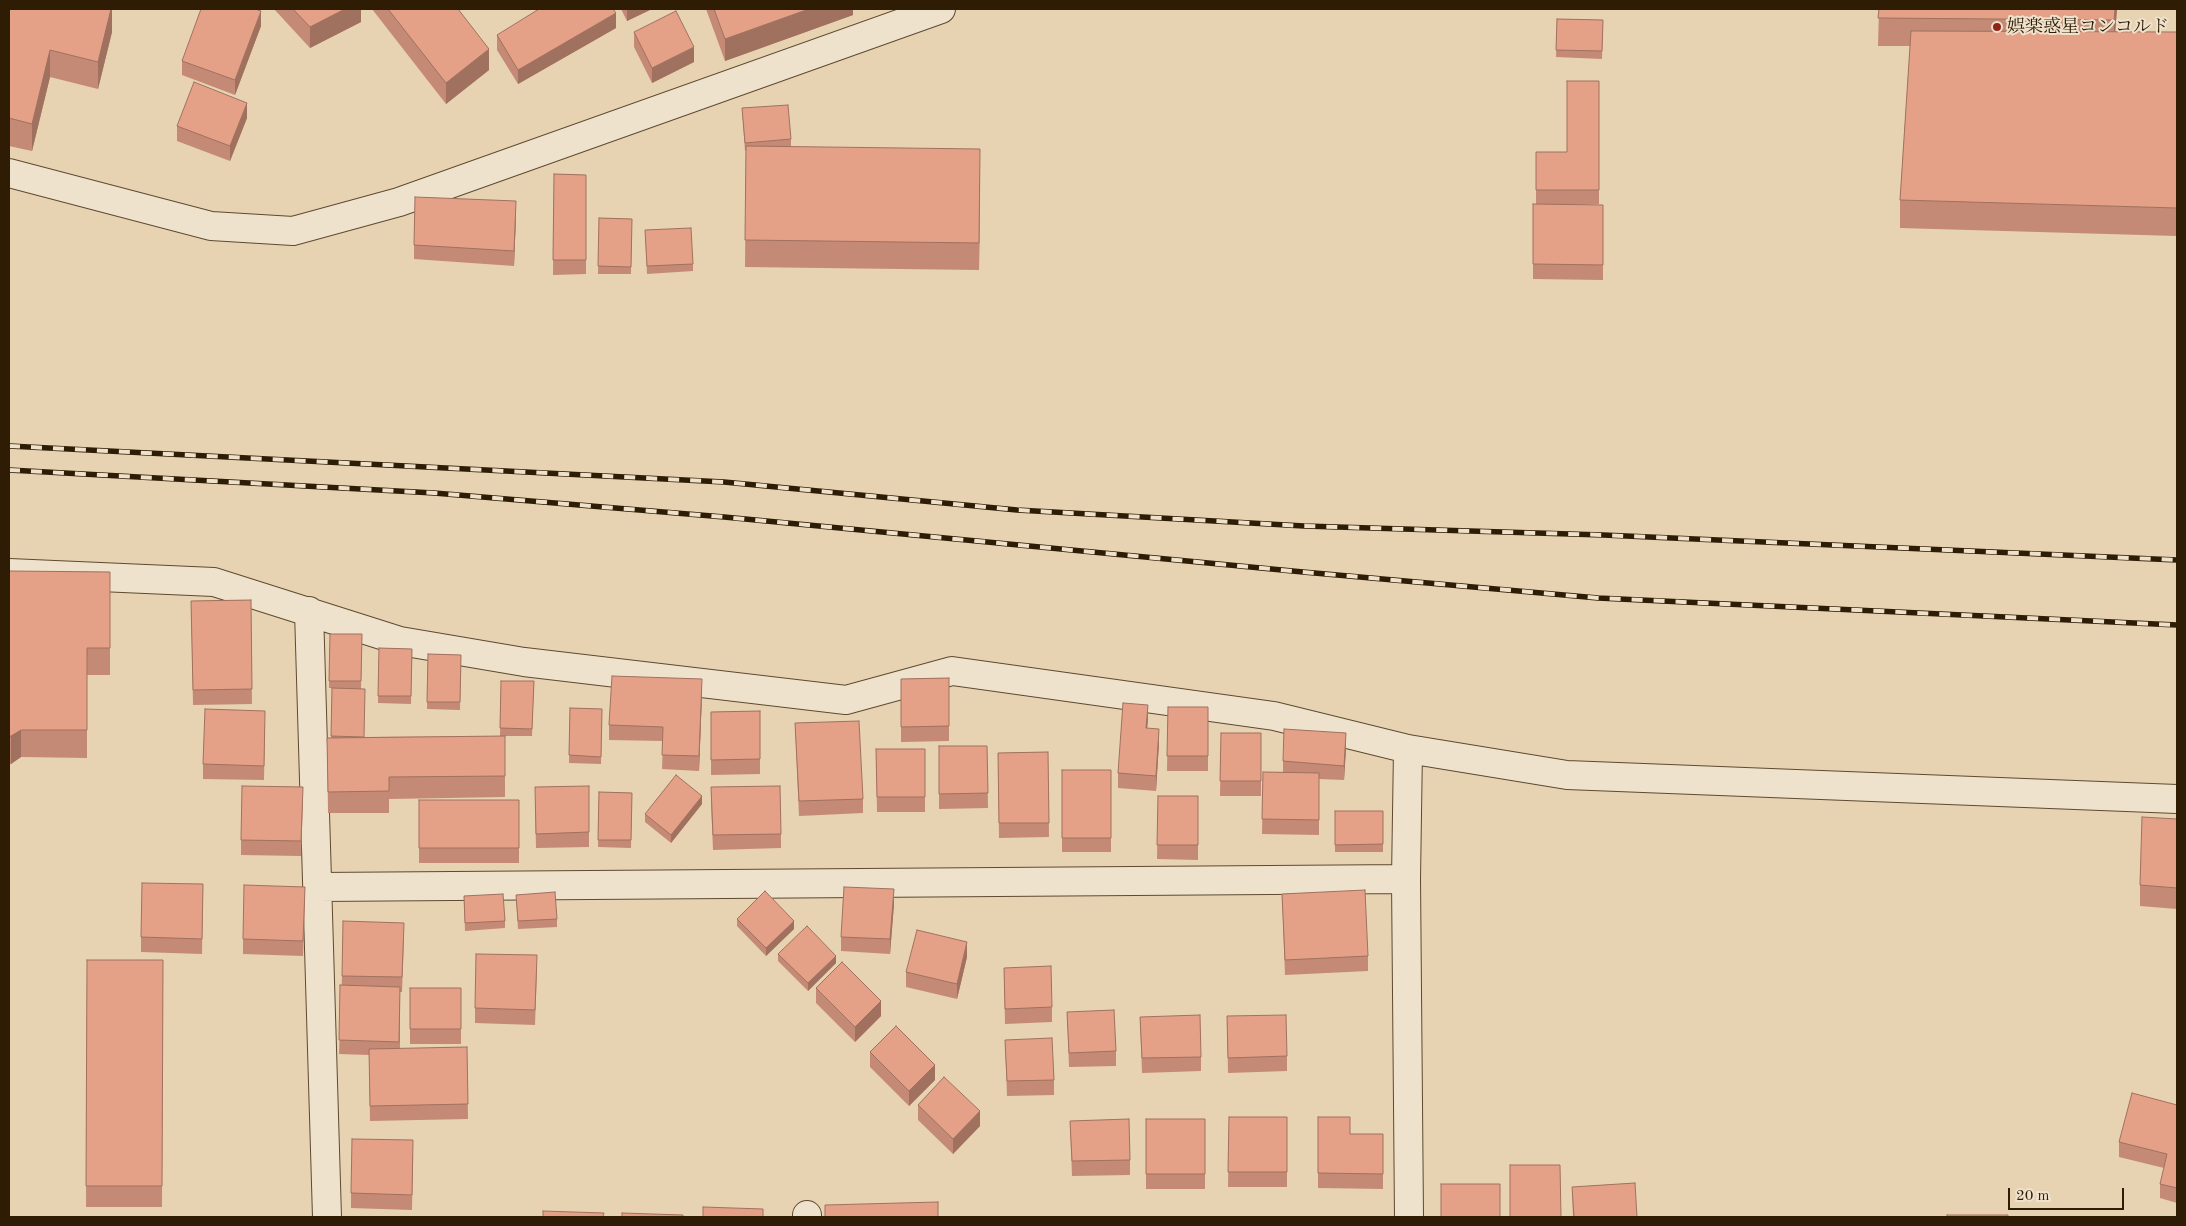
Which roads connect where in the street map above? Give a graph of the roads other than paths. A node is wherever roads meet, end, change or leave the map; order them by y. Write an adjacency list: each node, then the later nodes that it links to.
1 (941, 9): 2 (street)
2 (9, 173)
3 (9, 573): 4 (street)
4 (309, 611): 5 (street); 8 (street)
5 (1408, 749): 6 (street); 7 (street)
6 (2177, 799)
7 (1406, 879): 8 (street); 10 (street)
8 (318, 887): 9 (street)
9 (327, 1217)
10 (1409, 1217)

